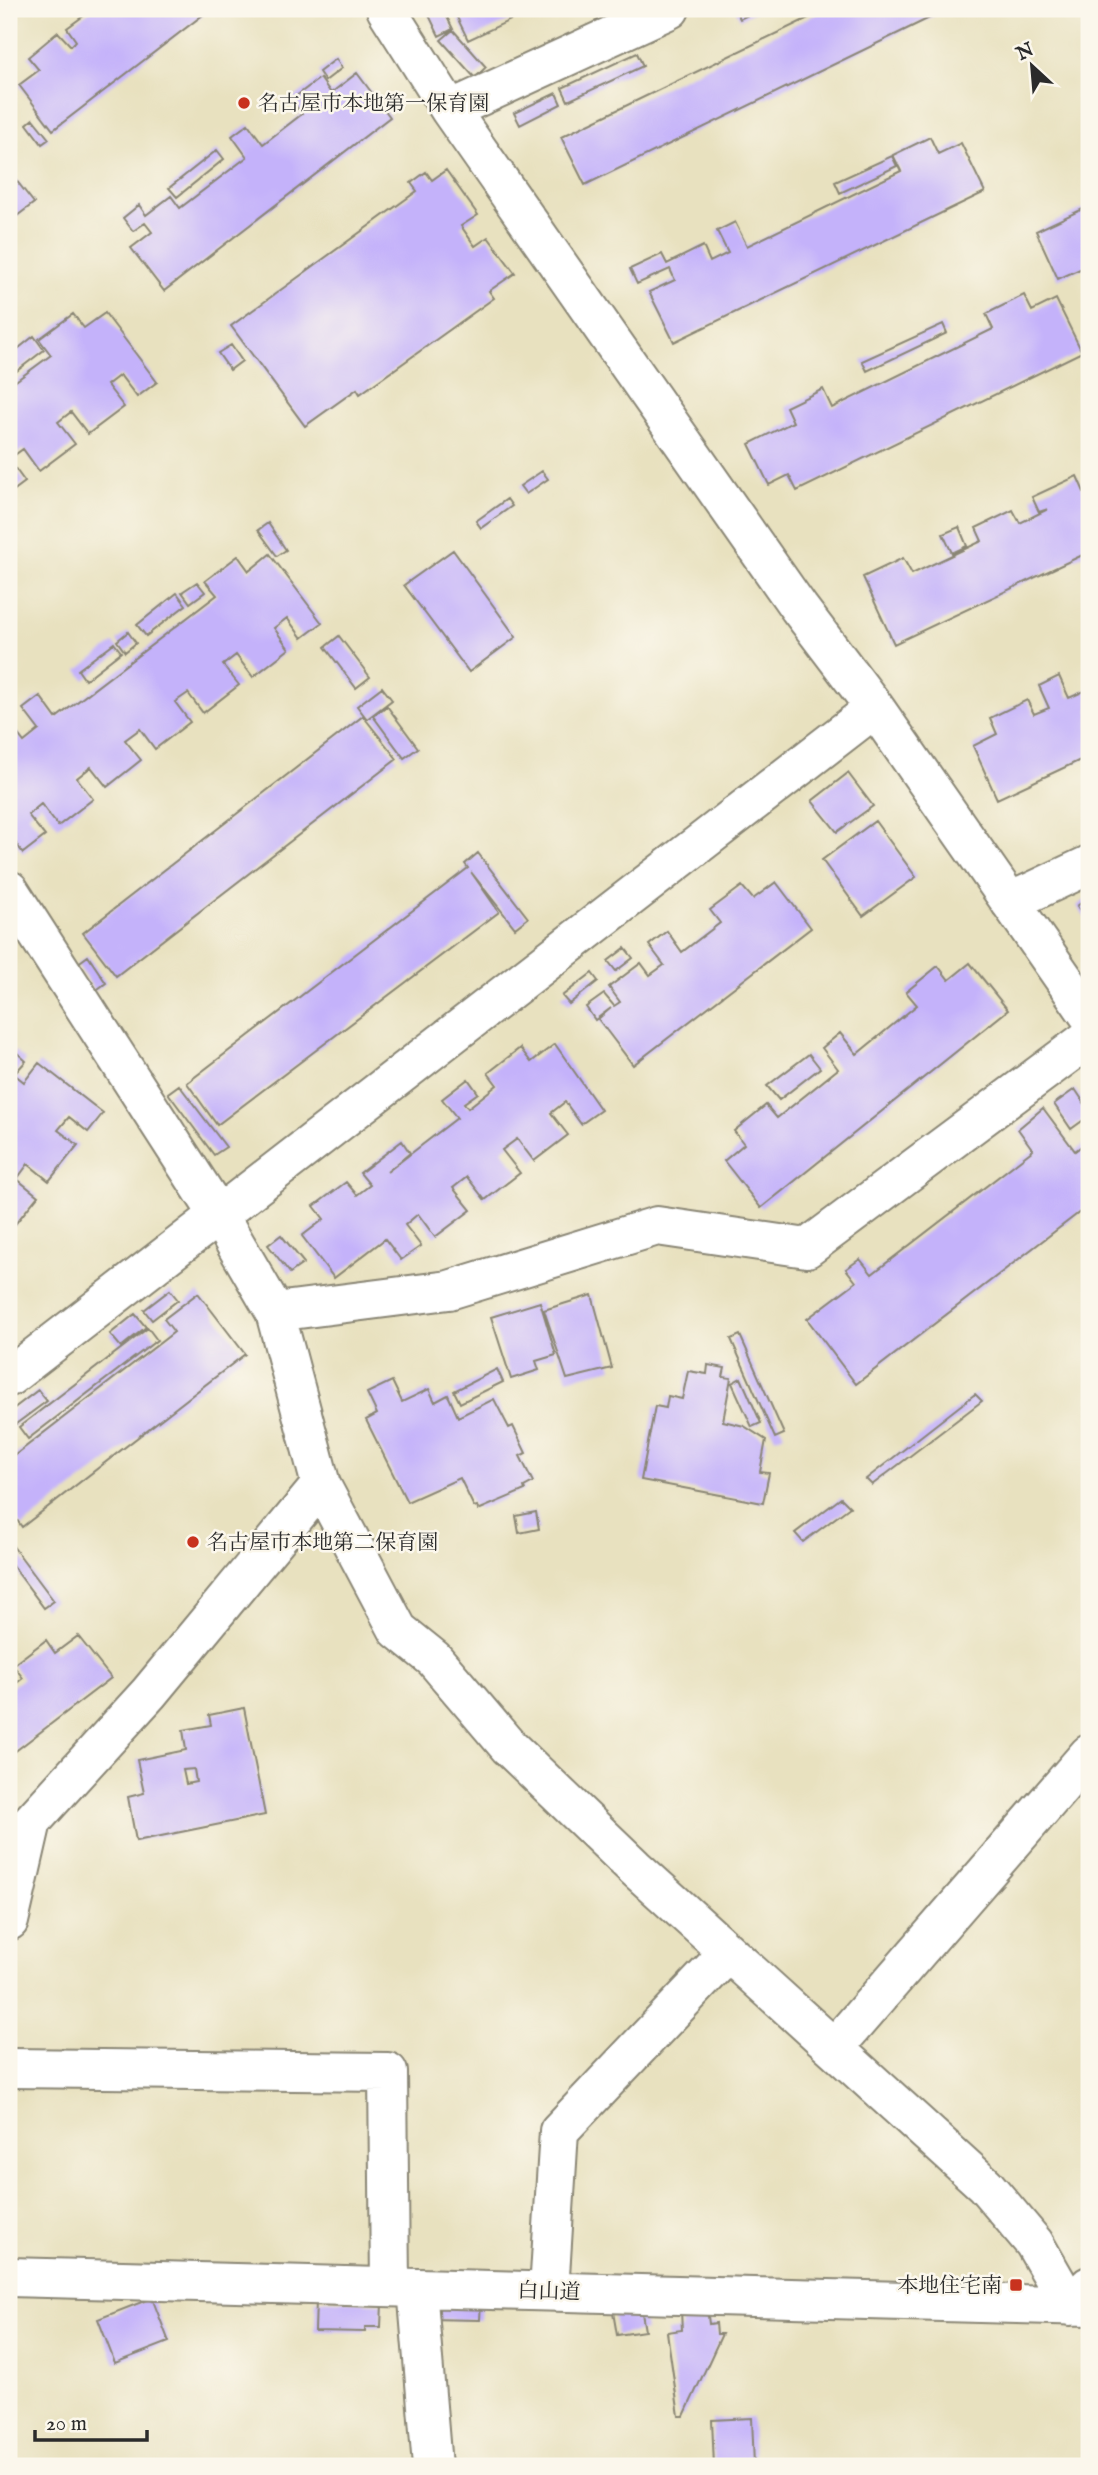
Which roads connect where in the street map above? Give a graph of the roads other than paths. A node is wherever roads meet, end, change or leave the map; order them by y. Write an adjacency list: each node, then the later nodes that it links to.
1 (386, 9): 3 (street)
2 (670, 9): 3 (street)
3 (450, 110): 4 (street)
4 (875, 708): 7 (street); 10 (street)
5 (1089, 865): 7 (street)
6 (9, 890): 10 (street)
7 (1010, 902): 8 (street)
8 (1089, 1015)
9 (1089, 1038): 11 (street)
10 (218, 1214): 11 (street); 12 (street)
11 (275, 1312): 13 (street)
12 (9, 1377)
13 (321, 1485): 15 (street); 16 (street)
14 (1089, 1754): 17 (street)
15 (9, 1921)
16 (728, 1953): 17 (street); 21 (street)
17 (834, 2048): 22 (street)
18 (9, 2068): 20 (street)
19 (9, 2277): 20 (street, 白山道)
20 (404, 2287): 21 (street, 白山道); 23 (street)
21 (549, 2291): 22 (street, 白山道)
22 (1083, 2299)
23 (432, 2466)

